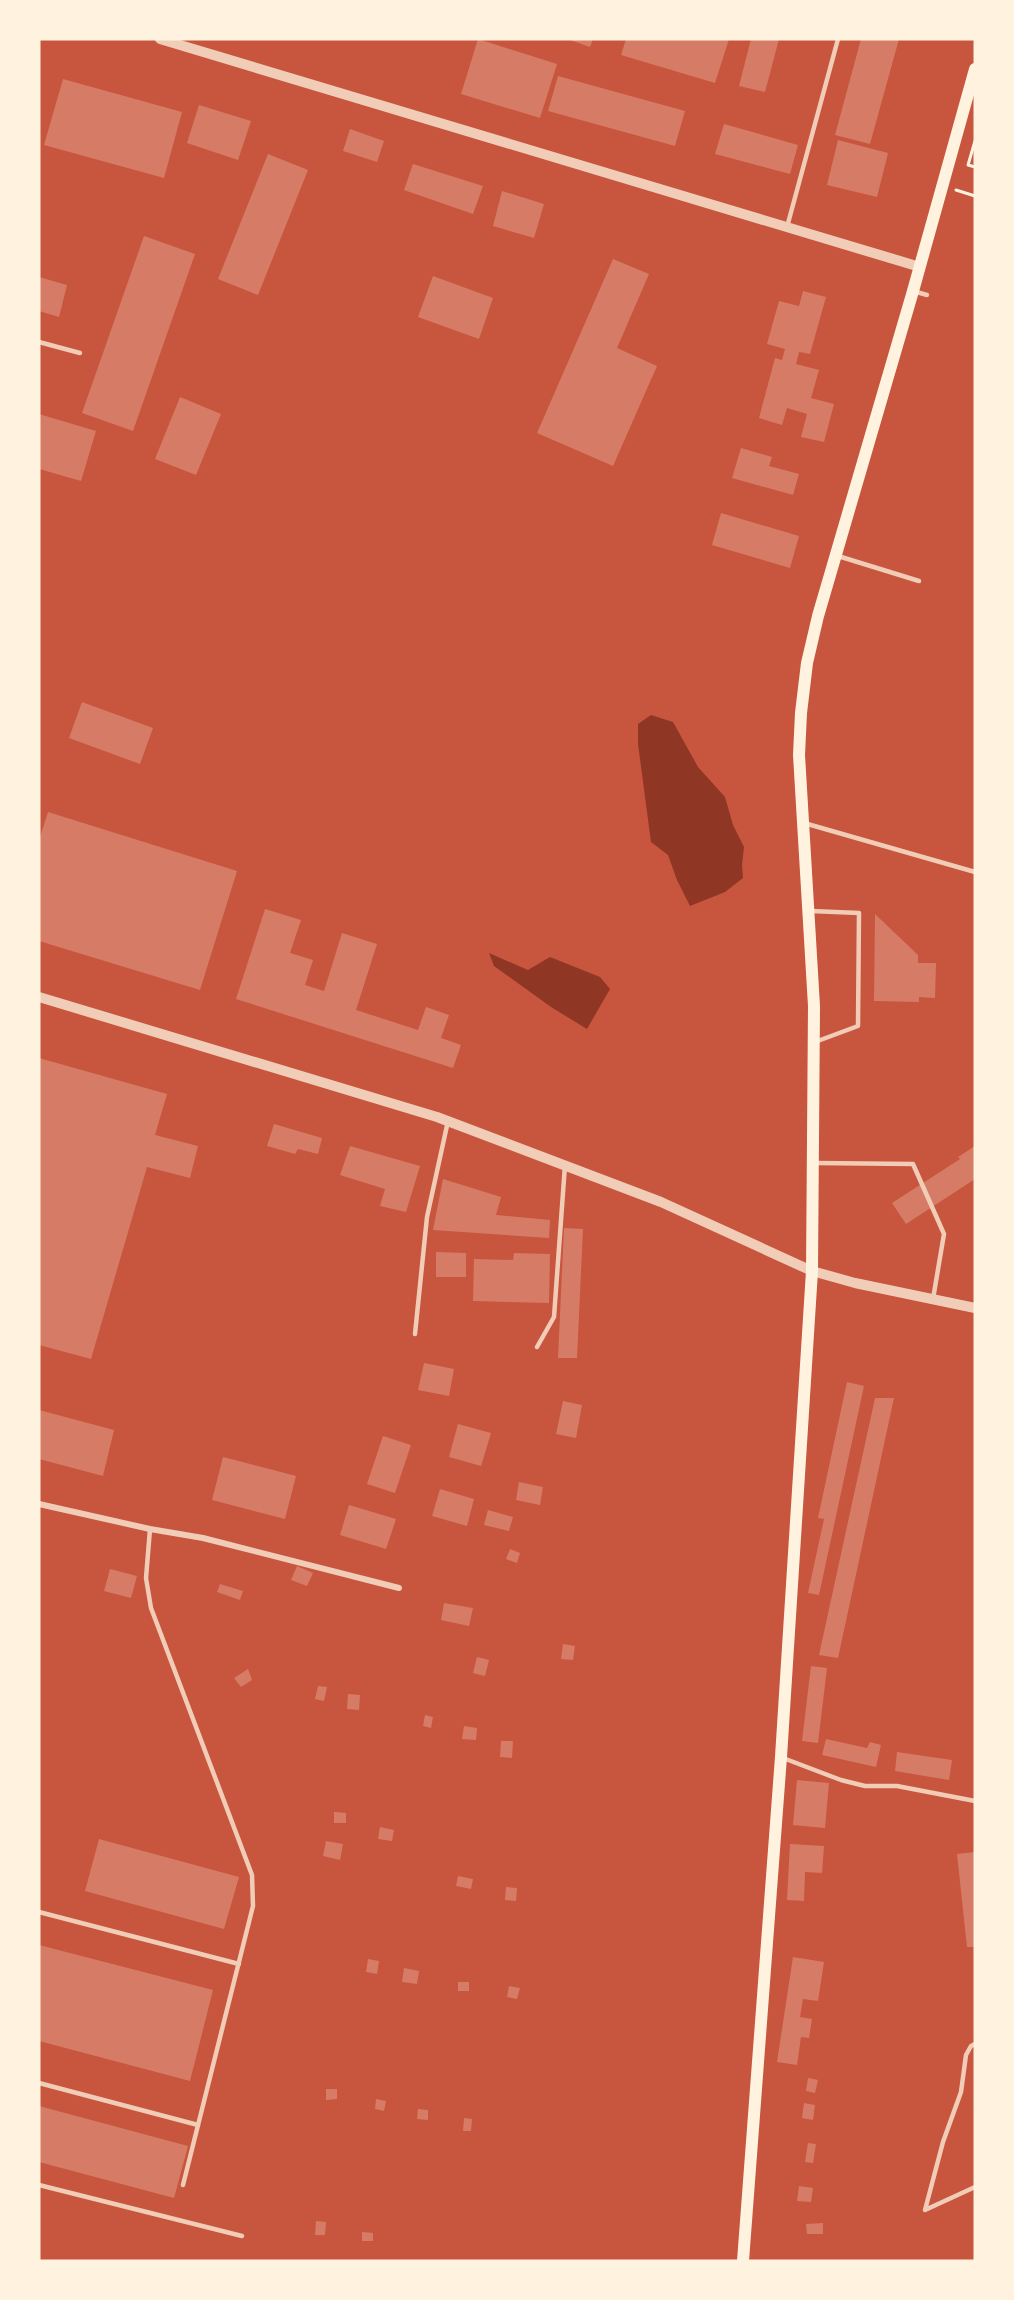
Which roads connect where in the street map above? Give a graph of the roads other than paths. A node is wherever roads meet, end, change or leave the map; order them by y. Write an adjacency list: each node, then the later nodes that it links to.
1 (160, 39): 4 (street)
2 (838, 39): 4 (lane)
3 (975, 69): 5 (main road)
4 (787, 227): 5 (street)
5 (920, 267): 6 (main road)
6 (913, 291): 7 (lane); 10 (main road)
7 (927, 295)
8 (39, 342): 9 (lane)
9 (80, 353)
10 (835, 555): 11 (lane); 12 (main road)
11 (919, 581)
12 (801, 822): 13 (lane); 14 (main road)
13 (975, 872)
14 (808, 910): 16 (main road); 16 (lane)
15 (39, 998): 17 (street)
16 (814, 1042): 18 (main road)
17 (448, 1121): 19 (street); 23 (lane)
18 (814, 1163): 20 (main road); 21 (lane)
19 (565, 1166): 20 (street); 24 (lane)
20 (812, 1271): 21 (street); 28 (main road)
21 (933, 1299): 22 (street)
22 (975, 1308)
23 (415, 1334)
24 (537, 1347)
25 (39, 1504): 26 (street)
26 (150, 1529): 27 (street); 31 (lane)
27 (399, 1588)
28 (781, 1757): 29 (lane); 39 (main road)
29 (975, 1801)
30 (39, 1912): 31 (lane)
31 (238, 1964): 34 (lane)
32 (975, 2044): 37 (lane)
33 (39, 2083): 34 (lane)
34 (198, 2125): 36 (lane)
35 (39, 2185): 38 (lane)
36 (183, 2185)
37 (975, 2187)
38 (242, 2236)
39 (743, 2261)

